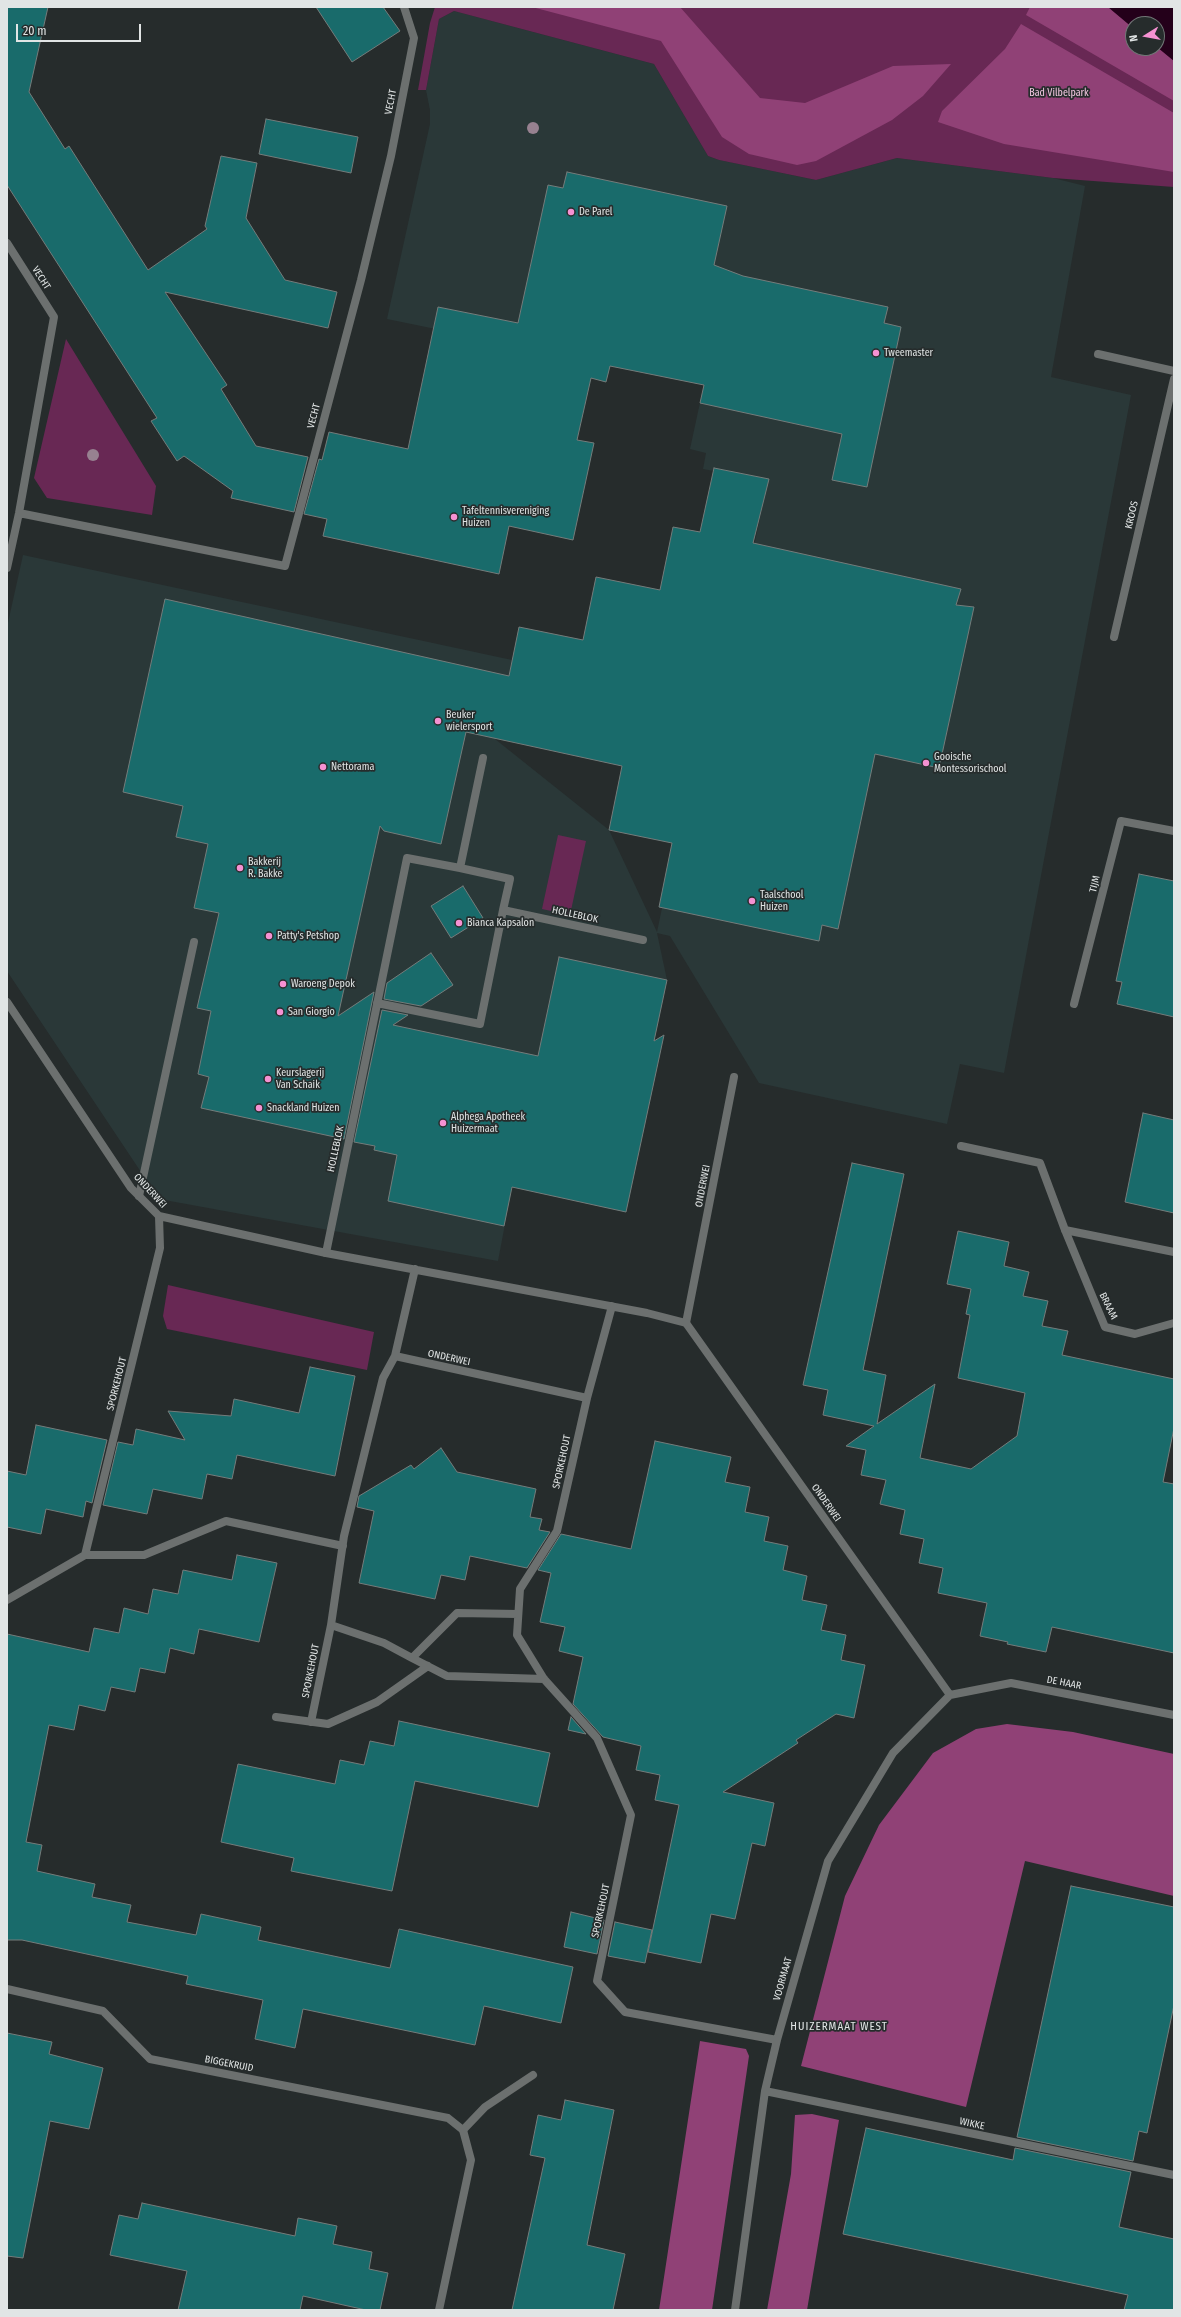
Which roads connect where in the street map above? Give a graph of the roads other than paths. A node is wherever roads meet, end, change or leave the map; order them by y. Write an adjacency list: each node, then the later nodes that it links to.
1 (404, 7): 7 (street, VECHT)
2 (7, 243): 7 (street, VECHT)
3 (1098, 354): 4 (street)
4 (1174, 371)
5 (1174, 379): 6 (street, KROOS)
6 (1172, 398): 9 (street, KROOS)
7 (19, 513): 8 (street, VECHT)
8 (7, 568)
9 (1114, 637)
10 (483, 758): 12 (street)
11 (1174, 831): 18 (street, TIJM)
12 (460, 868): 13 (street, HOLLEBLOK); 17 (street, HOLLEBLOK)
13 (503, 910): 14 (street, HOLLEBLOK); 17 (street, HOLLEBLOK)
14 (643, 940)
15 (194, 942): 21 (street)
16 (7, 1002): 21 (street, ONDERWEI)
17 (377, 1003): 24 (street, HOLLEBLOK)
18 (1074, 1004)
19 (734, 1077): 28 (street, ONDERWEI)
20 (961, 1146): 23 (street, BRAAM)
21 (139, 1196): 22 (street, ONDERWEI)
22 (159, 1216): 24 (street, ONDERWEI); 33 (street, SPORKEHOUT)
23 (1065, 1230): 25 (street); 29 (street, BRAAM)
24 (326, 1252): 26 (street, ONDERWEI)
25 (1174, 1252)
26 (415, 1269): 27 (street, ONDERWEI); 30 (street)
27 (612, 1306): 28 (street, ONDERWEI); 31 (street, SPORKEHOUT)
28 (686, 1323): 40 (street, ONDERWEI)
29 (1174, 1323)
30 (395, 1356): 31 (street, ONDERWEI); 32 (street, SPORKEHOUT)
31 (587, 1398): 35 (street, SPORKEHOUT)
32 (343, 1546): 33 (street); 36 (street, SPORKEHOUT)
33 (85, 1555): 34 (street)
34 (7, 1600)
35 (518, 1614): 37 (street); 39 (street, SPORKEHOUT)
36 (331, 1625): 37 (street); 43 (street, SPORKEHOUT)
37 (412, 1658): 38 (street)
38 (428, 1666): 39 (street); 43 (street)
39 (544, 1679): 45 (street, SPORKEHOUT)
40 (950, 1695): 41 (street, DE HAAR); 45 (street, VOORMAAT)
41 (1174, 1716)
42 (276, 1717): 43 (street)
43 (311, 1722)
44 (7, 1989): 48 (street, BIGGEKRUID)
45 (776, 2040): 47 (street, VOORMAAT)
46 (533, 2075): 48 (street)
47 (765, 2091): 49 (street, WIKKE); 51 (street, VOORMAAT)
48 (463, 2130): 50 (street)
49 (1174, 2176)
50 (440, 2310)
51 (735, 2310)

